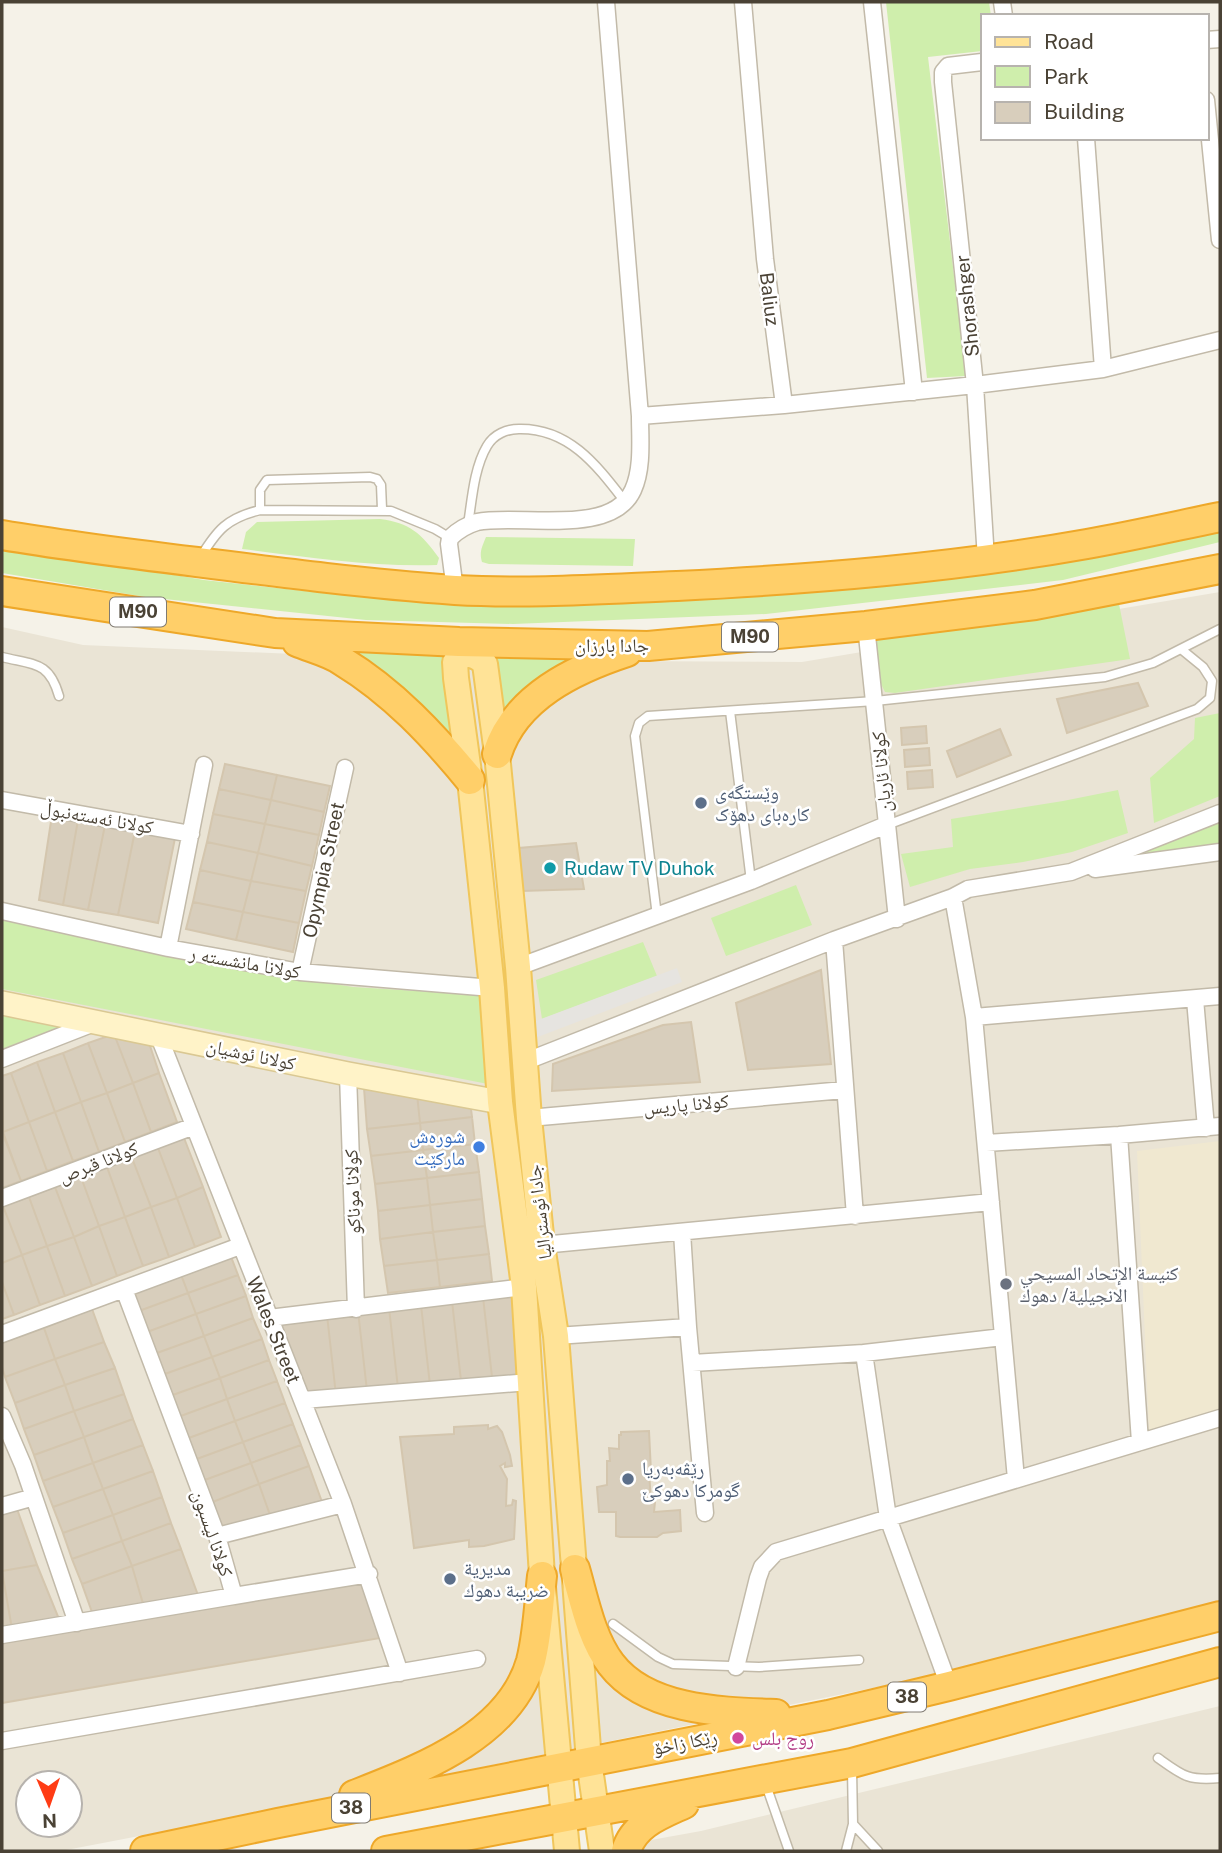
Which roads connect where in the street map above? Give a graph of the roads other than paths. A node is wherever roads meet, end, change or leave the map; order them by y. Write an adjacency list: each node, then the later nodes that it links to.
1 (606, 2): 13 (street)
2 (743, 2): 12 (street, Baliuz)
3 (873, 2): 11 (street)
4 (981, 62): 10 (street, Shorashger)
5 (1208, 120): 7 (street)
6 (1086, 140): 9 (street)
7 (1220, 240)
8 (1220, 340): 9 (street)
9 (1103, 369): 10 (street)
10 (975, 385): 11 (street); 21 (street, Shorashger)
11 (914, 392): 12 (street)
12 (784, 405): 13 (street)
13 (640, 416): 14 (street)
14 (626, 503): 18 (street); 18 (lane)
15 (382, 509): 16 (lane); 16 (lane); 20 (lane)
16 (260, 510): 22 (lane)
17 (1220, 517): 21 (highway)
18 (468, 525): 20 (street)
19 (2, 535): 22 (highway)
20 (450, 538): 24 (street)
21 (986, 559): 24 (highway)
22 (198, 562): 24 (highway)
23 (1220, 569): 26 (highway, جادا بارزان / M90)
24 (455, 590)
25 (2, 591): 28 (highway, جادا بارزان / M90)
26 (866, 626): 29 (highway, جادا بارزان / M90); 33 (street, كولانا ئاريان)
27 (1220, 629): 30 (lane)
28 (275, 633): 29 (highway, جادا بارزان / M90); 38 (highway)
29 (648, 646): 35 (highway)
30 (1181, 649): 33 (lane); 41 (lane)
31 (2, 657): 32 (lane)
32 (59, 696)
33 (874, 701): 34 (lane); 41 (street, كولانا ئاريان)
34 (730, 711): 45 (lane); 48 (lane)
35 (497, 754): 38 (main road, جادا ئوسترالیا); 52 (main road, جادا ئوسترالیا)
36 (204, 765): 42 (street)
37 (345, 768): 53 (street, Opympia Street)
38 (470, 780): 54 (main road, جادا ئوسترالیا)
39 (2, 800): 42 (street, كولانا ئەستەنبوڵ)
40 (1220, 813): 44 (street)
41 (886, 825): 45 (street); 49 (street, كولانا ئاريان)
42 (191, 834): 51 (street)
43 (1220, 852): 44 (street)
44 (1071, 872): 46 (street)
45 (751, 881): 48 (street)
46 (953, 897): 49 (street); 58 (street)
47 (2, 911): 51 (street, كولانا مانشسته ر)
48 (657, 916): 52 (street)
49 (897, 919): 50 (street)
50 (834, 940): 62 (street); 64 (street)
51 (168, 948): 53 (street, كولانا مانشسته ر)
52 (518, 967): 62 (main road, جادا ئوسترالیا)
53 (300, 972): 54 (street, كولانا مانشسته ر)
54 (492, 988): 65 (main road, جادا ئوسترالیا)
55 (1220, 996): 56 (street)
56 (1195, 999): 58 (street); 68 (street)
57 (2, 1003): 59 (street, كولانا ئوشيان)
58 (974, 1017): 70 (street)
59 (94, 1023): 60 (street, كولانا ئوشيان); 61 (street)
60 (158, 1034): 63 (street, كولانا ئوشيان); 67 (street, Wales Street)
61 (2, 1059)
62 (524, 1062): 66 (main road, جادا ئوسترالیا)
63 (348, 1074): 65 (street, كولانا ئوشيان); 79 (street, كولانا موناكو)
64 (844, 1090): 66 (street, كولانا پاریس); 73 (street)
65 (500, 1102): 77 (main road, جادا ئوسترالیا)
66 (529, 1118): 75 (main road, جادا ئوسترالیا)
67 (194, 1126): 71 (street, كولانا قبرص); 76 (street, Wales Street)
68 (1213, 1127): 69 (street)
69 (1119, 1135): 70 (street); 91 (street)
70 (986, 1143): 72 (street)
71 (2, 1198)
72 (991, 1202): 73 (street); 84 (street)
73 (855, 1216): 74 (street)
74 (682, 1232): 75 (street); 81 (street)
75 (542, 1245): 83 (main road, جادا ئوسترالیا)
76 (240, 1246): 78 (street); 80 (street, Wales Street)
77 (524, 1287): 79 (street); 87 (main road, جادا ئوسترالیا)
78 (124, 1290): 82 (street); 98 (street, كولانا ليسبون)
79 (356, 1309): 80 (street)
80 (269, 1318): 88 (street, Wales Street)
81 (688, 1327): 83 (street); 86 (street)
82 (2, 1334)
83 (556, 1336): 99 (main road, جادا ئوسترالیا)
84 (1003, 1337): 85 (street); 92 (street)
85 (864, 1353): 86 (street); 97 (street)
86 (692, 1363): 96 (street)
87 (530, 1382): 88 (street); 101 (main road, جادا ئوسترالیا)
88 (303, 1400): 94 (street, Wales Street)
89 (2, 1416): 93 (street)
90 (1220, 1418): 91 (street)
91 (1140, 1442): 92 (street)
92 (1016, 1479): 97 (street)
93 (34, 1497): 95 (street); 104 (street)
94 (344, 1504): 98 (street); 100 (street, Wales Street)
95 (2, 1506)
96 (705, 1513)
97 (888, 1518): 110 (street); 112 (street)
98 (217, 1536): 102 (street, كولانا ليسبون)
99 (575, 1569): 113 (highway); 116 (main road, جادا ئوسترالیا)
100 (369, 1574): 102 (street); 111 (street, Wales Street)
101 (542, 1576): 118 (main road, جادا ئوسترالیا); 124 (highway)
102 (234, 1596): 104 (street, كولانا ليسبون)
103 (1220, 1616): 112 (highway, ڕێکا زاخۆ / 38)
104 (77, 1623): 106 (street, كولانا ليسبون)
105 (613, 1624): 110 (lane)
106 (2, 1635)
107 (477, 1659): 111 (street)
108 (859, 1660): 110 (lane)
109 (1220, 1662): 117 (highway)
110 (736, 1667)
111 (400, 1673): 114 (street)
112 (949, 1686): 113 (highway, ڕێکا زاخۆ / 38)
113 (828, 1715): 116 (highway, ڕێکا زاخۆ / 38)
114 (2, 1741)
115 (1158, 1758): 119 (lane)
116 (589, 1761): 118 (highway, ڕێکا زاخۆ / 38); 122 (main road, جادا ئوسترالیا)
117 (852, 1763): 120 (highway); 125 (lane)
118 (558, 1769): 123 (main road, جادا ئوسترالیا); 124 (highway, ڕێکا زاخۆ / 38)
119 (1220, 1778)
120 (764, 1779): 121 (highway); 131 (lane)
121 (737, 1785): 122 (highway); 130 (highway)
122 (596, 1811): 123 (highway); 129 (main road, جادا ئوسترالیا)
123 (563, 1818): 127 (highway); 128 (main road, جادا ئوسترالیا)
124 (278, 1822): 126 (highway, ڕێکا زاخۆ / 38)
125 (853, 1824): 132 (lane); 133 (lane)
126 (145, 1851)
127 (386, 1851)
128 (567, 1851)
129 (602, 1851)
130 (626, 1851)
131 (789, 1851)
132 (846, 1851)
133 (878, 1851)

